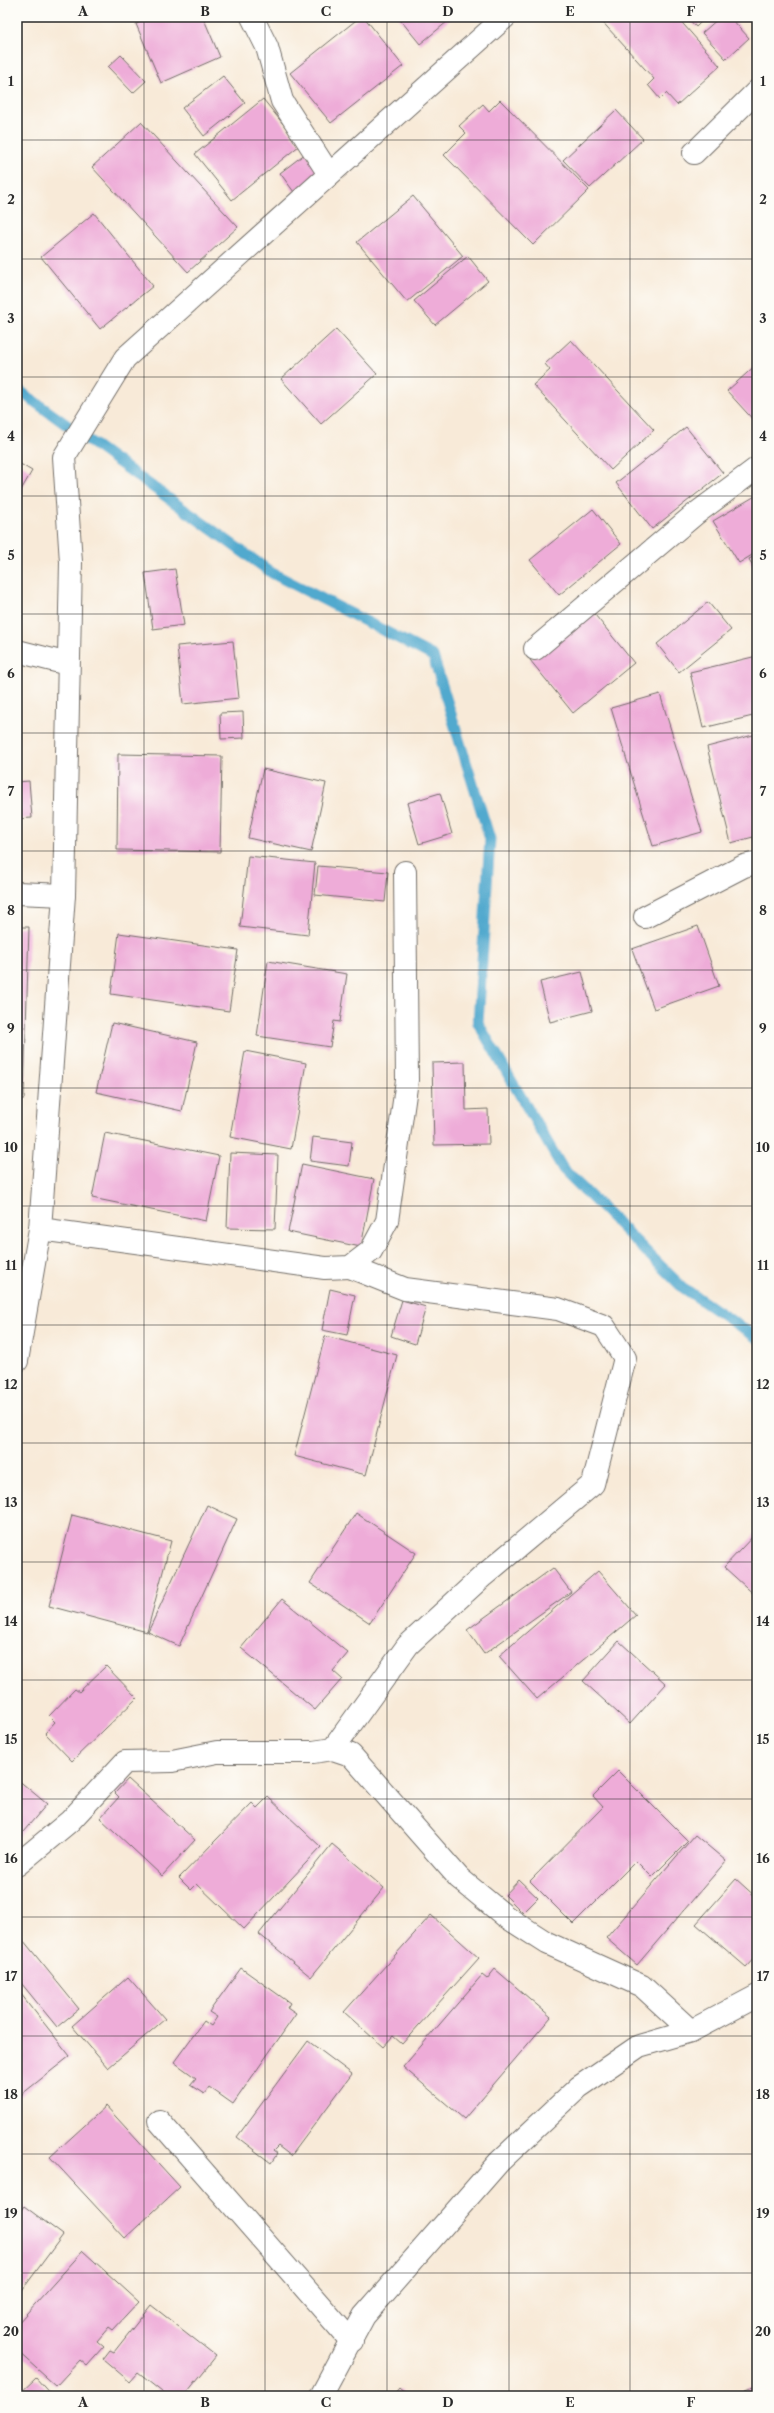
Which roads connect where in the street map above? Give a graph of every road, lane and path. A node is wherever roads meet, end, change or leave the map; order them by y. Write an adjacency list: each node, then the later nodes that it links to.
1 (252, 17): 5 (street)
2 (505, 17): 5 (street)
3 (757, 91): 4 (street)
4 (694, 153)
5 (329, 174): 9 (street)
6 (757, 468): 7 (street)
7 (535, 649)
8 (17, 651): 9 (street)
9 (68, 664): 13 (street)
10 (757, 863): 14 (street)
11 (405, 872): 16 (street)
12 (17, 893): 13 (street)
13 (64, 895): 15 (street)
14 (645, 917)
15 (40, 1229): 16 (street); 17 (street)
16 (350, 1268): 18 (street)
17 (17, 1361)
18 (333, 1749): 19 (street); 21 (street)
19 (17, 1865)
20 (757, 1996): 21 (street)
21 (691, 2031): 23 (street)
22 (159, 2121): 23 (street)
23 (352, 2342): 24 (street)
24 (321, 2396)

